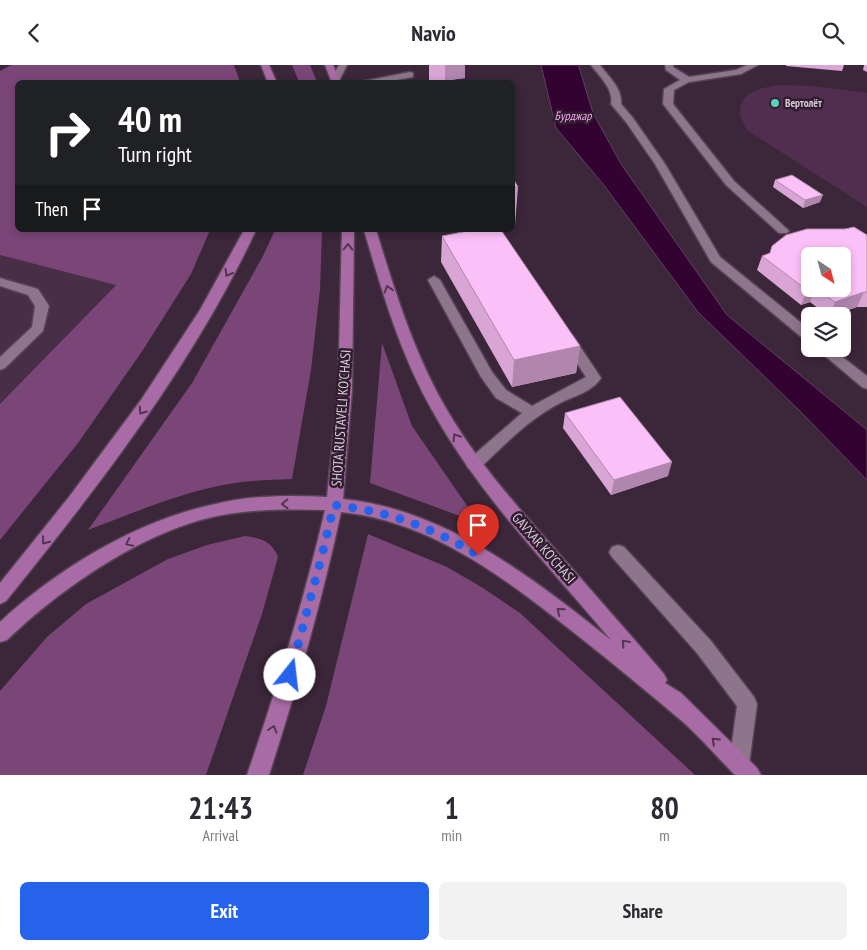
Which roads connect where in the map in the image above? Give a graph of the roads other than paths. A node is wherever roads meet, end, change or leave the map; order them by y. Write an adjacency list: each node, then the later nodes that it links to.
1 (265, 65): 8 (main road)
2 (329, 65): 9 (main road)
3 (343, 65): 10 (lane)
4 (595, 65): 19 (lane)
5 (669, 65): 12 (lane)
6 (754, 65): 12 (lane)
7 (410, 75): 11 (lane)
8 (272, 80)
9 (336, 80)
10 (336, 80)
11 (369, 80)
12 (687, 80): 13 (lane)
13 (783, 231)
14 (249, 232): 28 (main road, one-way to 28)
15 (348, 232): 26 (main road, SHOTA RUSTAVELI KO'CHASI, one-way to 15)
16 (371, 232): 25 (main road, GAVXAR KO'CHASI, one-way to 16)
17 (434, 280): 24 (lane)
18 (0, 282): 22 (lane)
19 (801, 330)
20 (562, 331): 24 (lane)
21 (834, 357): 23 (lane)
22 (0, 365)
23 (867, 384)
24 (533, 413): 25 (lane)
25 (474, 464): 30 (main road, GAVXAR KO'CHASI, one-way to 25)
26 (334, 505): 29 (main road, one-way to 29); 30 (main road, one-way to 26); 32 (main road, SHOTA RUSTAVELI KO'CHASI, one-way to 26)
27 (618, 552): 31 (lane)
28 (0, 596)
29 (0, 634)
30 (680, 707): 31 (main road, GAVXAR KO'CHASI, one-way to 30)
31 (745, 770)
32 (258, 775)

